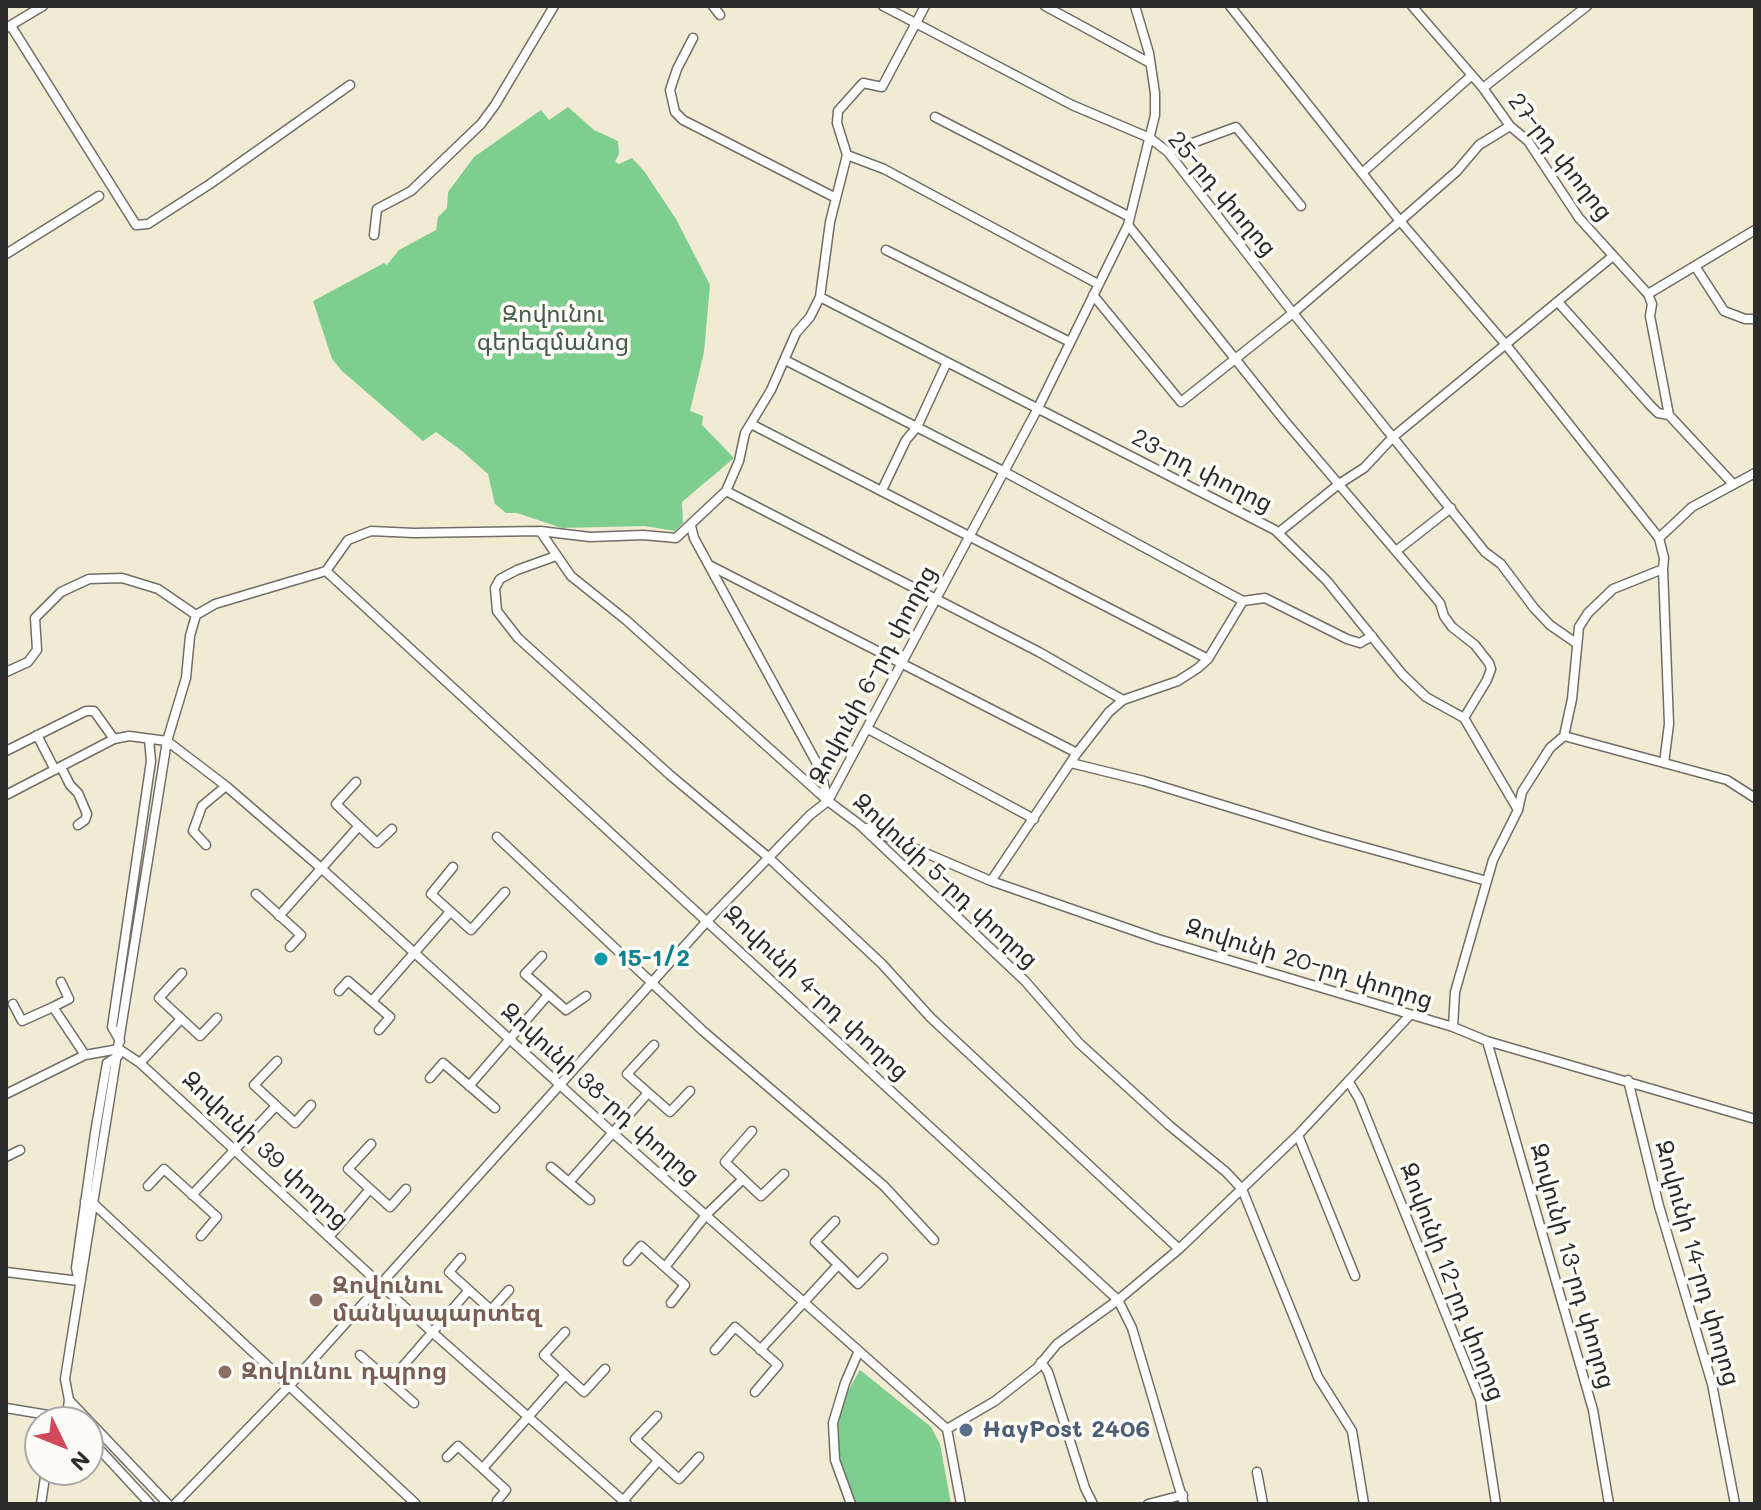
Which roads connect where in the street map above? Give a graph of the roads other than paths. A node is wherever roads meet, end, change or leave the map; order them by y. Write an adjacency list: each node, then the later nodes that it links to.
1 (43, 6): 13 (street)
2 (554, 6): 31 (street)
3 (713, 6): 11 (street)
4 (883, 6): 12 (street, 25-րդ փողոց)
5 (925, 6): 12 (street)
6 (1045, 6): 15 (street)
7 (1135, 6): 15 (street, Զովունի 6-րդ փողոց)
8 (1230, 6): 24 (street)
9 (1412, 6): 16 (street, 27-րդ փողոց)
10 (1587, 6): 18 (street)
11 (720, 15)
12 (916, 23): 21 (street, 25-րդ փողոց); 23 (street)
13 (9, 27): 17 (street)
14 (693, 38): 26 (street)
15 (1151, 64): 21 (street, Զովունի 6-րդ փողոց)
16 (1471, 76): 18 (street, 27-րդ փողոց); 24 (street)
17 (350, 85)
18 (1483, 88): 20 (street, 27-րդ փողոց)
19 (935, 117): 28 (street)
20 (1510, 126): 29 (street); 34 (street, 27-րդ փողոց)
21 (1150, 138): 22 (street, 25-րդ փողոց); 28 (street, Զովունի 6-րդ փողոց)
22 (1168, 152): 27 (street); 41 (street, 25-րդ փողոց)
23 (847, 155): 26 (street); 36 (street)
24 (1362, 173): 29 (street)
25 (99, 196): 33 (street)
26 (836, 198): 39 (street)
27 (1301, 206)
28 (1129, 221): 36 (street, Զովունի 6-րդ փողոց); 46 (street)
29 (1400, 221): 41 (street); 44 (street)
30 (1755, 231): 35 (street)
31 (374, 235)
32 (886, 250): 43 (street)
33 (6, 254)
34 (1613, 256): 37 (street, 27-րդ փողոց); 40 (street)
35 (1695, 266): 37 (street); 42 (street)
36 (1098, 284): 38 (street, Զովունի 6-րդ փողոց)
37 (1648, 294): 49 (street)
38 (1093, 295): 43 (street, Զովունի 6-րդ փողոց); 46 (street)
39 (820, 297): 45 (street); 47 (street, 23-րդ փողոց)
40 (1558, 302): 44 (street); 49 (street)
41 (1293, 313): 46 (street); 52 (street, 25-րդ փողոց)
42 (1755, 319)
43 (1070, 342): 48 (street, Զովունի 6-րդ փողոց)
44 (1507, 346): 52 (street); 64 (street)
45 (785, 360): 50 (street); 51 (street)
46 (1235, 360): 55 (street)
47 (947, 362): 48 (street, 23-րդ փողոց); 51 (street)
48 (1038, 408): 53 (street, Զովունի 6-րդ փողոց); 62 (street, 23-րդ փողոց)
49 (1669, 415): 56 (street)
50 (751, 424): 57 (street); 58 (street)
51 (917, 427): 53 (street); 57 (street)
52 (1393, 437): 55 (street); 59 (street, 25-րդ փողոց)
53 (1003, 471): 63 (street, Զովունի 6-րդ փողոց); 71 (street)
54 (1755, 473): 56 (street)
55 (1339, 484): 62 (street); 65 (street)
56 (1733, 484): 64 (street)
57 (882, 490): 63 (street)
58 (726, 491): 60 (street); 70 (street)
59 (1451, 508): 65 (street); 74 (street, 25-րդ փողոց)
60 (691, 526): 61 (street); 67 (street)
61 (540, 531): 66 (street, Զովունի 5-րդ փողոց); 69 (street)
62 (1278, 533): 73 (street, 23-րդ փողոց)
63 (970, 535): 70 (street, Զովունի 6-րդ փողոց); 75 (street)
64 (1659, 538): 68 (street)
65 (1396, 551): 79 (street)
66 (556, 556): 95 (street, Զովունի 5-րդ փողոց); 104 (street)
67 (709, 565): 76 (street); 95 (street)
68 (1663, 569): 74 (street); 89 (street)
69 (326, 571): 72 (street); 113 (street, Զովունի 4-րդ փողոց)
70 (937, 599): 76 (street, Զովունի 6-րդ փողոց); 78 (street)
71 (1243, 601): 73 (street); 75 (street)
72 (196, 615): 77 (street); 85 (street)
73 (1372, 636): 79 (street, 23-րդ փողոց)
74 (1576, 643): 82 (street)
75 (1208, 659): 78 (street)
76 (904, 663): 80 (street, Զովունի 6-րդ փողոց); 87 (street)
77 (6, 672)
78 (1123, 700): 87 (street)
79 (1464, 718): 96 (street)
80 (868, 729): 95 (street, Զովունի 6-րդ փողոց); 97 (street)
81 (37, 735): 83 (street); 86 (street); 90 (street)
82 (1564, 736): 89 (street); 96 (street)
83 (114, 739): 84 (street); 90 (street)
84 (149, 739): 85 (street); 134 (street)
85 (167, 741): 92 (street, Զովունի 38-րդ փողոց); 134 (street)
86 (6, 751)
87 (1077, 753): 88 (street)
88 (1071, 763): 97 (street); 108 (street)
89 (1664, 763): 94 (street)
90 (58, 768): 93 (street); 98 (street)
91 (356, 782): 100 (street)
92 (226, 786): 103 (street); 106 (street, Զովունի 38-րդ փողոց)
93 (6, 795)
94 (1755, 798)
95 (828, 801): 99 (street, Զովունի 5-րդ փողոց); 104 (street, Զովունի 6-րդ փողոց)
96 (1518, 810): 108 (street)
97 (1034, 819): 107 (street)
98 (78, 825)
99 (860, 825): 107 (street, Զովունի 20-րդ փողոց); 164 (street, Զովունի 5-րդ փողոց)
100 (359, 826): 101 (street); 106 (street)
101 (392, 829)
102 (497, 837): 119 (street)
103 (206, 845)
104 (768, 857): 113 (street, Զովունի 6-րդ փողոց); 173 (street)
105 (453, 867): 111 (street)
106 (321, 868): 112 (street); 115 (street, Զովունի 38-րդ փողոց)
107 (991, 881): 126 (street, Զովունի 20-րդ փողոց)
108 (1487, 881): 129 (street)
109 (505, 892): 111 (street)
110 (256, 894): 112 (street)
111 (450, 912): 115 (street)
112 (279, 916): 114 (street)
113 (708, 920): 119 (street, Զովունի 6-րդ փողոց); 185 (street, Զովունի 4-րդ փողոց)
114 (290, 947)
115 (414, 955): 123 (street); 131 (street, Զովունի 38-րդ փողոց)
116 (542, 956): 121 (street)
117 (182, 973): 128 (street)
118 (61, 982): 125 (street)
119 (652, 984): 141 (street, Զովունի 6-րդ փողոց); 172 (street)
120 (339, 991): 123 (street)
121 (548, 995): 122 (street); 131 (street)
122 (586, 996)
123 (372, 1001): 130 (street)
124 (13, 1004): 125 (street)
125 (53, 1007): 135 (street)
126 (1410, 1015): 129 (street, Զովունի 20-րդ փողոց); 140 (street)
127 (217, 1018): 128 (street)
128 (181, 1019): 137 (street)
129 (1453, 1027): 132 (street, Զովունի 20-րդ փողոց)
130 (379, 1030)
131 (509, 1038): 141 (street, Զովունի 38-րդ փողոց); 142 (street)
132 (1487, 1041): 139 (street, Զովունի 20-րդ փողոց); 226 (street, Զովունի 13-րդ փողոց)
133 (654, 1045): 144 (street)
134 (119, 1049): 135 (street); 137 (street, Զովունի 39 փողոց); 167 (street)
135 (85, 1055): 145 (street)
136 (277, 1061): 147 (street)
137 (140, 1063): 154 (street, Զովունի 39 փողոց)
138 (430, 1078): 142 (street)
139 (1628, 1080): 149 (street, Զովունի 20-րդ փողոց); 227 (street, Զովունի 14-րդ փողոց)
140 (1349, 1082): 152 (street); 225 (street, Զովունի 12-րդ փողոց)
141 (562, 1085): 151 (street, Զովունի 38-րդ փողոց); 182 (street, Զովունի 6-րդ փողոց)
142 (469, 1086): 148 (street)
143 (690, 1091): 144 (street)
144 (648, 1093): 151 (street)
145 (6, 1094)
146 (311, 1105): 147 (street)
147 (276, 1106): 154 (street)
148 (495, 1108)
149 (1755, 1119)
150 (752, 1131): 159 (street)
151 (613, 1133): 160 (street); 168 (street, Զովունի 38-րդ փողոց)
152 (1298, 1135): 164 (street); 180 (street)
153 (371, 1144): 162 (street)
154 (235, 1149): 165 (street); 171 (street, Զովունի 39 փողոց)
155 (20, 1150): 156 (street)
156 (6, 1157)
157 (551, 1167): 160 (street)
158 (784, 1174): 159 (street)
159 (743, 1179): 168 (street)
160 (569, 1182): 166 (street)
161 (148, 1186): 165 (street)
162 (370, 1189): 163 (street); 171 (street)
163 (406, 1189)
164 (1242, 1189): 173 (street); 224 (street, Զովունի 5-րդ փողոց)
165 (192, 1195): 170 (street)
166 (590, 1200)
167 (90, 1203): 181 (street); 198 (street)
168 (706, 1215): 178 (street); 187 (street, Զովունի 38-րդ փողոց)
169 (835, 1221): 177 (street)
170 (201, 1236)
171 (329, 1237): 182 (street, Զովունի 39 փողոց)
172 (934, 1240)
173 (1179, 1249): 185 (street)
174 (461, 1258): 183 (street)
175 (883, 1258): 177 (street)
176 (628, 1261): 178 (street)
177 (838, 1265): 187 (street)
178 (665, 1267): 186 (street)
179 (6, 1272): 181 (street)
180 (1355, 1276)
181 (79, 1281): 200 (street)
182 (380, 1284): 188 (street, Զովունի 39 փողոց); 198 (street, Զովունի 6-րդ փողոց)
183 (469, 1290): 184 (street); 188 (street)
184 (509, 1290)
185 (1118, 1300): 194 (street); 212 (street, Զովունի 4-րդ փողոց)
186 (671, 1303)
187 (802, 1303): 191 (street); 192 (street, Զովունի 38-րդ փողոց)
188 (432, 1332): 197 (street); 203 (street, Զովունի 39 փողոց)
189 (565, 1332): 196 (street)
190 (715, 1350): 191 (street)
191 (760, 1350): 199 (street)
192 (858, 1353): 205 (street, Զովունի 38-րդ փողոց); 219 (street)
193 (360, 1355): 197 (street)
194 (1041, 1362): 205 (street); 221 (street)
195 (605, 1369): 196 (street)
196 (565, 1375): 203 (street)
197 (390, 1381): 201 (street)
198 (290, 1385): 217 (street, Զովունի 6-րդ փողոց); 218 (street)
199 (755, 1392)
200 (69, 1400): 202 (street); 216 (street)
201 (414, 1403)
202 (68, 1406)
203 (527, 1416): 210 (street); 214 (street, Զովունի 39 փողոց)
204 (657, 1416): 209 (street)
205 (947, 1429): 220 (street)
206 (104, 1454): 215 (street)
207 (447, 1457): 210 (street)
208 (699, 1457): 209 (street)
209 (658, 1461): 214 (street)
210 (483, 1468): 213 (street)
211 (1257, 1472): 223 (street)
212 (1184, 1500): 222 (street)
213 (497, 1501)
214 (623, 1503)
215 (150, 1504)
216 (168, 1504)
217 (175, 1504)
218 (416, 1504)
219 (851, 1504)
220 (961, 1504)
221 (1093, 1504)
222 (1148, 1504)
223 (1263, 1504)
224 (1364, 1504)
225 (1496, 1504)
226 (1609, 1504)
227 (1735, 1504)

